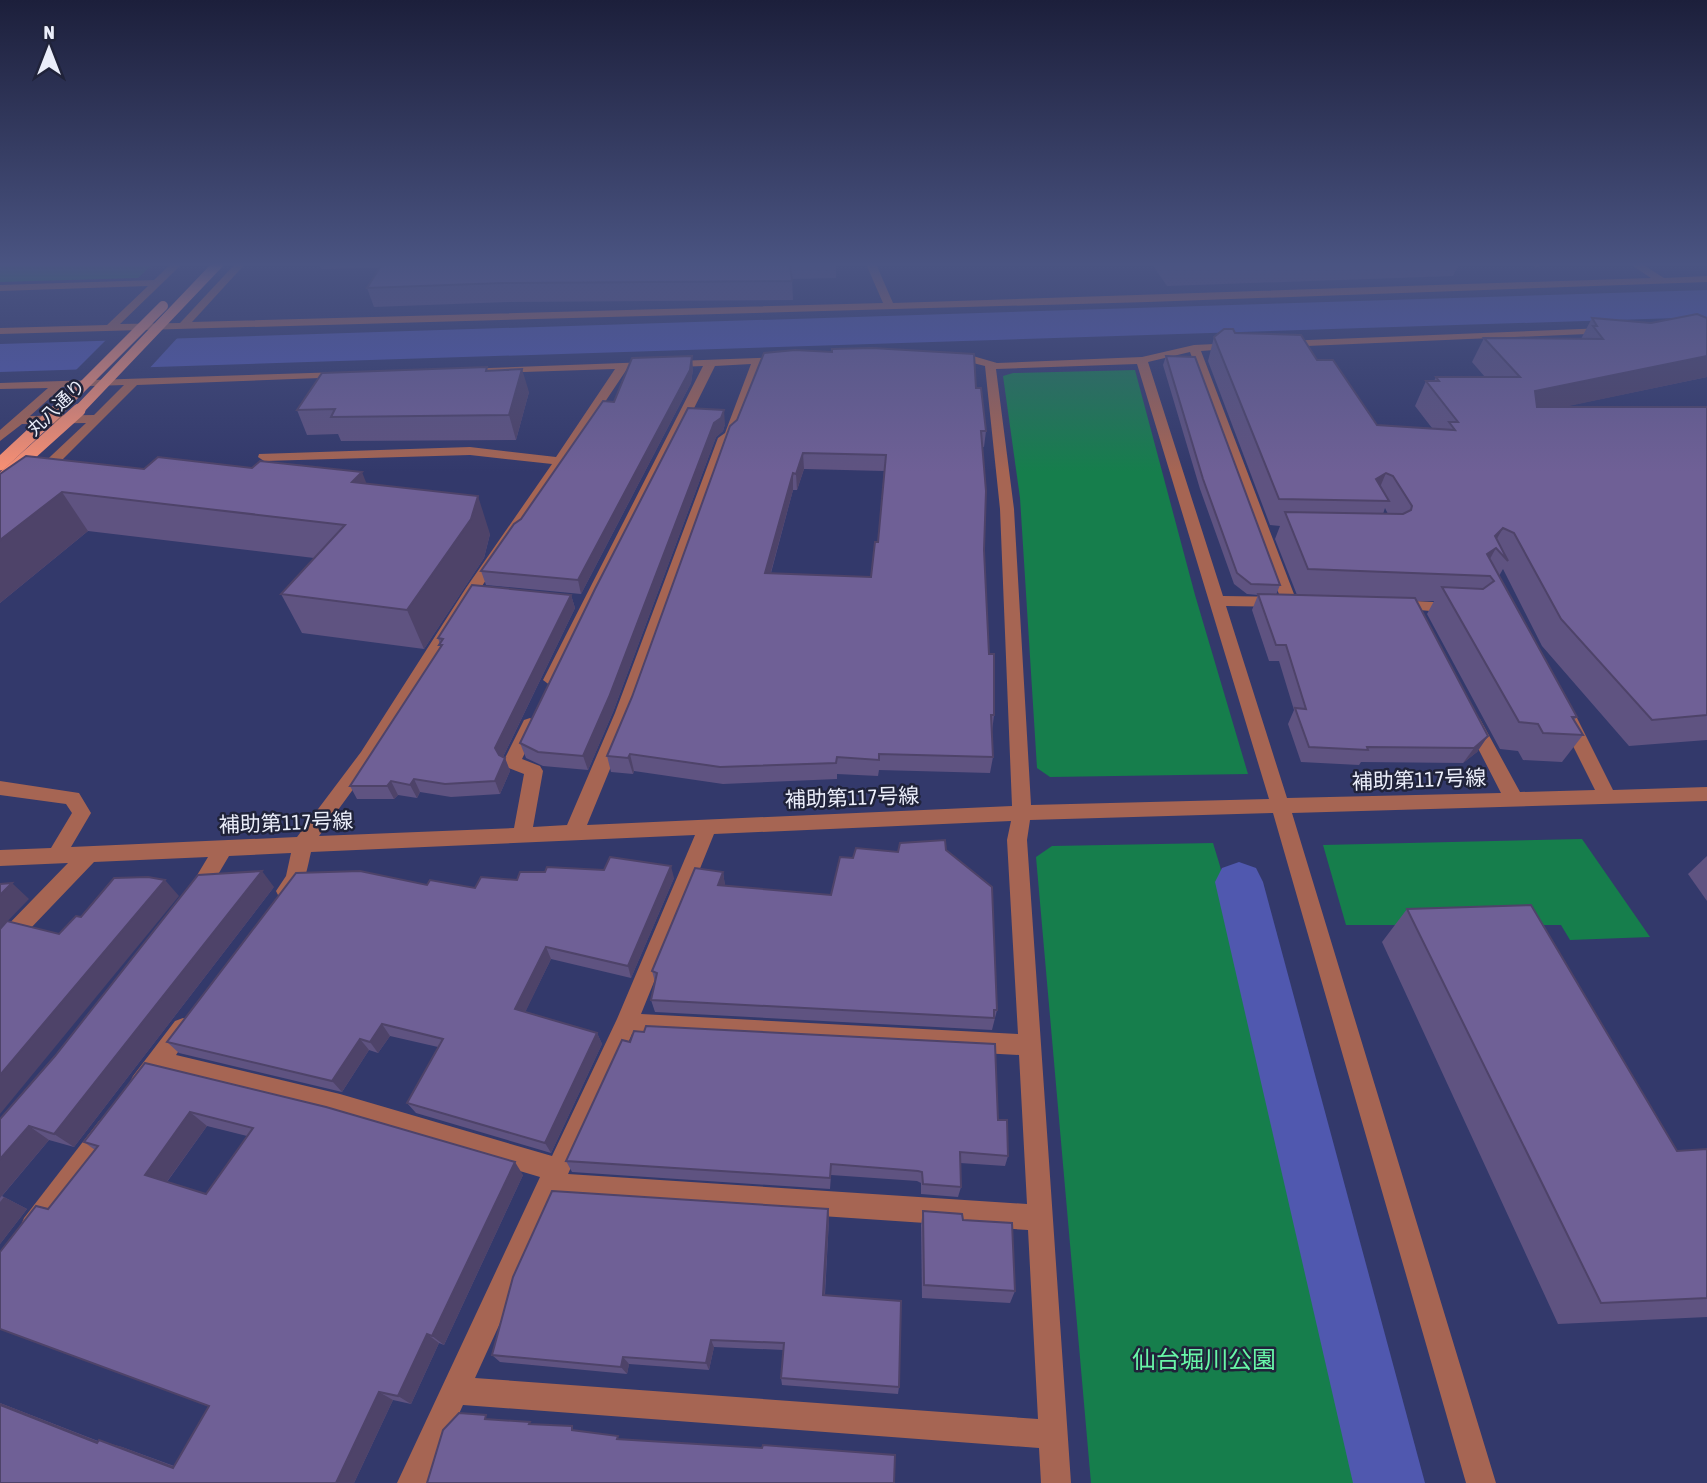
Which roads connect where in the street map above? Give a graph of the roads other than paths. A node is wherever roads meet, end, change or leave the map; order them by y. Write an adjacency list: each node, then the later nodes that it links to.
1 (136, 333): 24 (main road, 丸八通り, bridge)
2 (153, 333): 25 (main road, 丸八通り, bridge)
3 (1544, 333): 4 (street)
4 (1272, 344)
5 (1244, 345): 6 (street)
6 (1194, 348): 9 (street); 27 (street)
7 (933, 355): 12 (street)
8 (799, 360): 10 (street)
9 (1142, 360): 12 (street); 27 (street)
10 (758, 361): 11 (street); 39 (street)
11 (711, 362): 13 (street); 40 (street)
12 (990, 364): 37 (street)
13 (622, 366): 14 (street); 23 (street)
14 (458, 371)
15 (349, 375): 16 (street)
16 (135, 381): 17 (street); 19 (street)
17 (59, 384): 18 (street); 20 (street)
18 (0, 386)
19 (97, 419): 20 (street); 26 (street)
20 (19, 420): 21 (street)
21 (0, 437)
22 (264, 457): 23 (street)
23 (559, 461): 41 (street)
24 (0, 464)
25 (0, 481)
26 (31, 481)
27 (1216, 601): 36 (street)
28 (1467, 608): 29 (street)
29 (1410, 610)
30 (1563, 709): 34 (street)
31 (1468, 713): 35 (street)
32 (0, 788): 44 (street)
33 (1707, 794): 34 (street, 補助第117号線)
34 (1608, 798): 35 (street, 補助第117号線)
35 (1514, 799): 36 (street, 補助第117号線)
36 (1279, 806): 37 (street, 補助第117号線); 60 (street)
37 (1022, 813): 38 (street, 補助第117号線); 51 (street)
38 (708, 826): 39 (street, 補助第117号線); 50 (street)
39 (574, 832): 40 (street, 補助第117号線)
40 (522, 834): 41 (street, 補助第117号線)
41 (303, 845): 42 (street, 補助第117号線); 46 (street)
42 (224, 847): 43 (street, 補助第117号線); 47 (street)
43 (89, 854): 44 (street, 補助第117号線); 48 (street)
44 (56, 856): 45 (street, 補助第117号線)
45 (0, 858)
46 (271, 911)
47 (180, 914)
48 (0, 947)
49 (198, 1008): 52 (street)
50 (626, 1023): 51 (street); 53 (street)
51 (1029, 1045): 54 (street)
52 (158, 1062): 53 (street); 55 (street)
53 (553, 1177): 54 (street); 56 (street)
54 (1040, 1218): 57 (street)
55 (23, 1240)
56 (453, 1390): 57 (street); 58 (street)
57 (1053, 1435): 59 (street)
58 (412, 1483)
59 (1056, 1483)
60 (1481, 1483)

